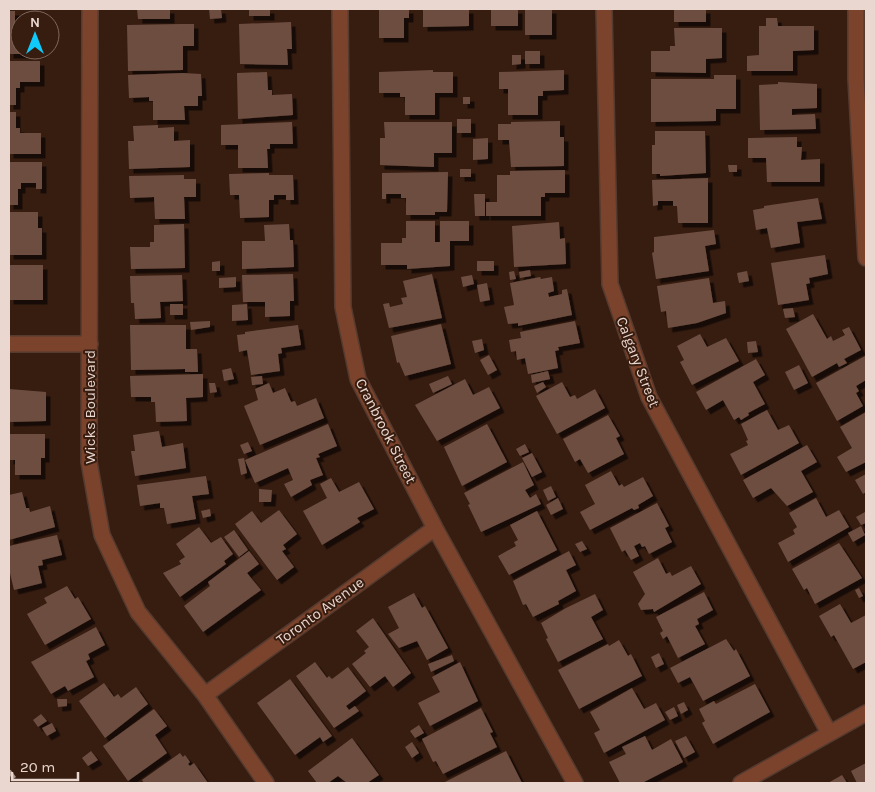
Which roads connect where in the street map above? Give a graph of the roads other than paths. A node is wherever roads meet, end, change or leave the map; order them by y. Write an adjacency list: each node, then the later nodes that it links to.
1 (90, 9): 7 (street, Wicks Boulevard)
2 (340, 9): 8 (street, Cranbrook Street)
3 (604, 9): 11 (street, Calgary Street)
4 (856, 9): 5 (street)
5 (866, 258)
6 (9, 344): 7 (street)
7 (90, 344): 9 (street, Wicks Boulevard)
8 (435, 528): 9 (street, Toronto Avenue); 13 (street, Cranbrook Street)
9 (205, 695): 12 (street, Wicks Boulevard)
10 (866, 713): 11 (street)
11 (829, 733): 14 (street)
12 (266, 783)
13 (575, 783)
14 (741, 783)

